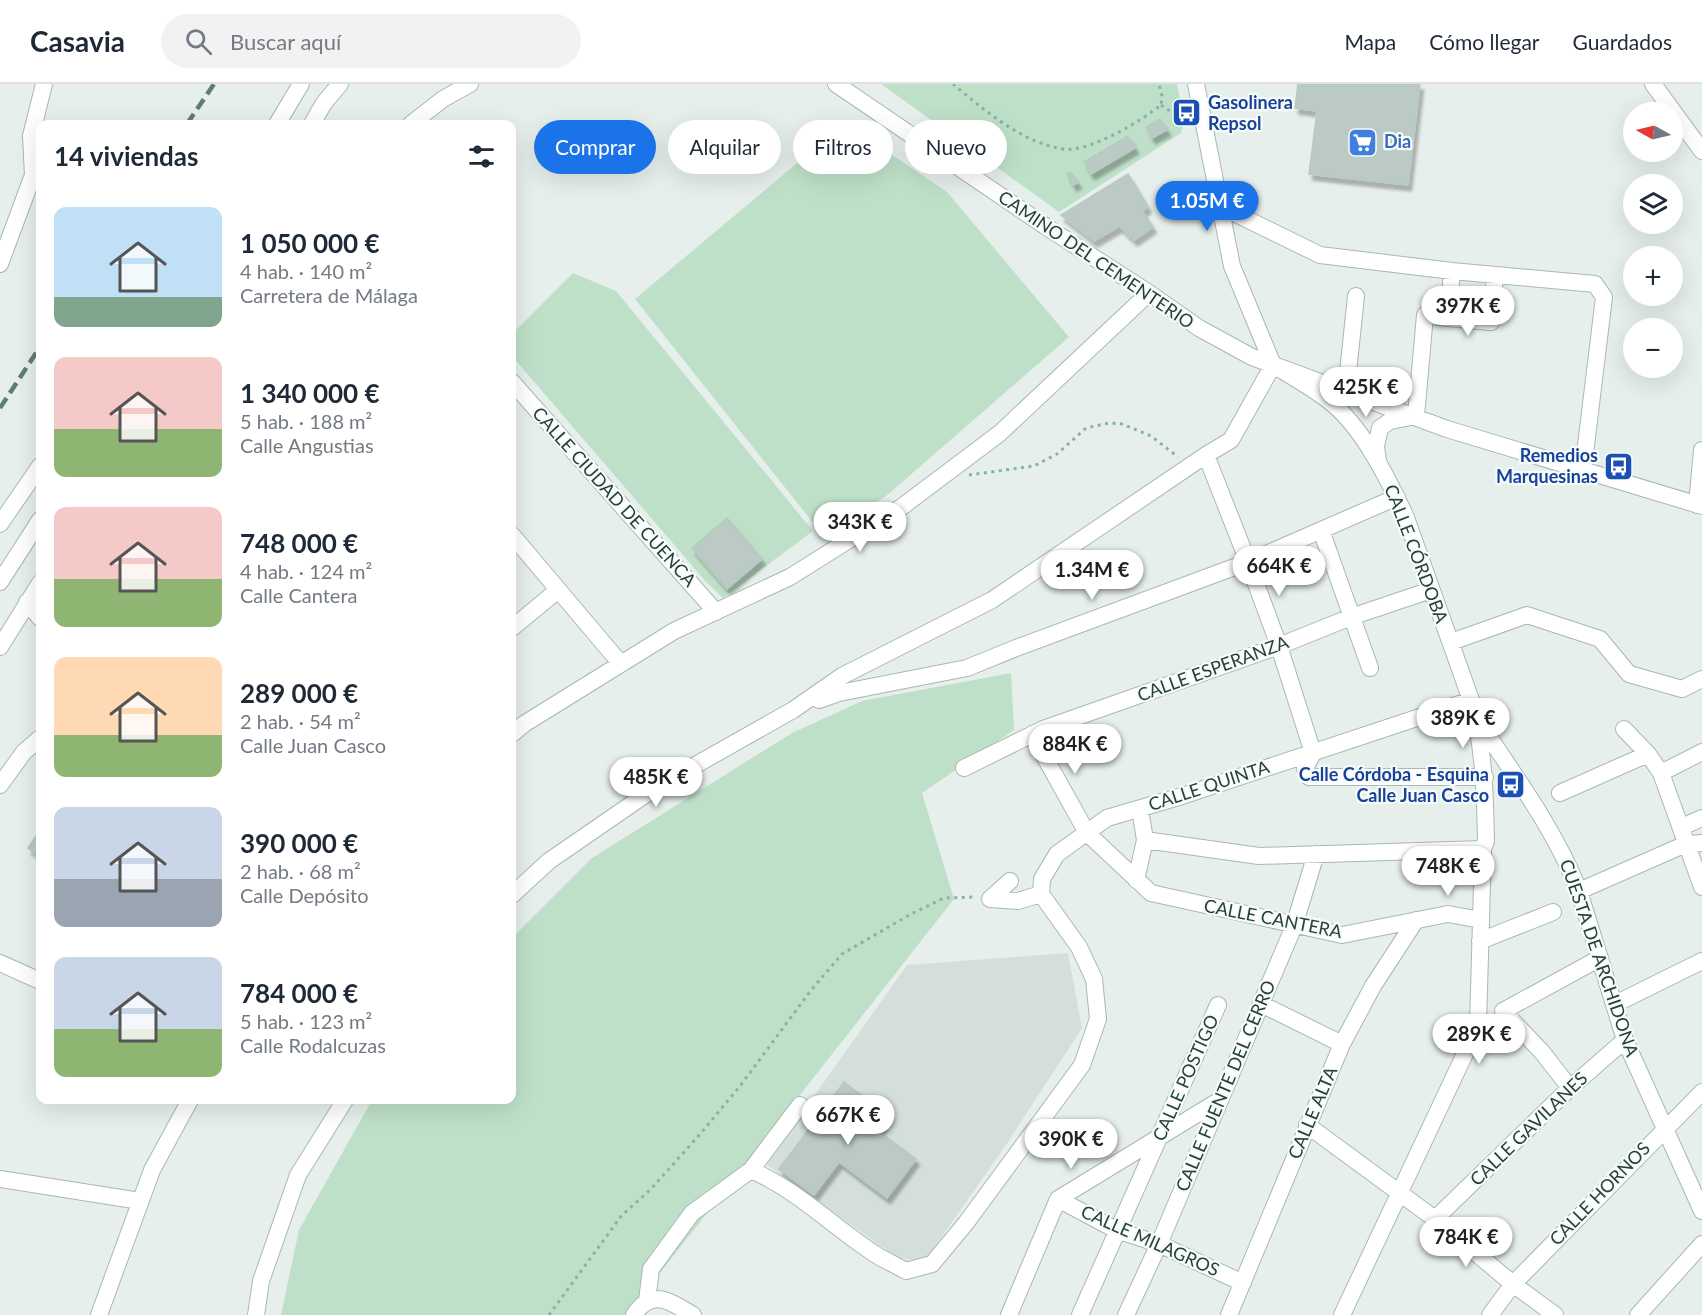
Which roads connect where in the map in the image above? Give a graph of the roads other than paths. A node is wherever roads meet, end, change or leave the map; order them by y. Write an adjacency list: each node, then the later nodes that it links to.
1 (45, 84): 13 (street)
2 (301, 84): 8 (street)
3 (340, 84): 9 (street)
4 (836, 84): 16 (street, CAMINO DEL CEMENTERIO)
5 (1196, 84): 12 (street)
6 (1653, 84): 11 (street)
7 (466, 85): 10 (street)
8 (279, 120)
9 (314, 120)
10 (416, 120)
11 (1702, 151)
12 (1220, 206): 14 (street); 19 (street)
13 (0, 264)
14 (1452, 271): 15 (street); 18 (street)
15 (1495, 275): 18 (street); 26 (street)
16 (1149, 293): 19 (street, CAMINO DEL CEMENTERIO); 40 (street)
17 (1356, 296): 21 (street)
18 (1448, 318): 22 (street)
19 (1273, 365): 21 (street); 24 (street); 25 (street, CALLE CÓRDOBA)
20 (516, 387): 40 (street, CALLE CIUDAD DE CUENCA)
21 (1346, 392): 22 (street)
22 (1416, 416): 25 (street); 26 (street)
23 (1702, 450): 29 (street)
24 (1206, 455): 34 (street); 51 (street)
25 (1379, 464): 28 (street, CALLE CÓRDOBA)
26 (1583, 470): 29 (street)
27 (36, 472): 30 (street)
28 (1396, 497): 32 (street); 38 (street, CALLE CÓRDOBA)
29 (1699, 506)
30 (0, 524)
31 (36, 526): 35 (street)
32 (1321, 530): 34 (street); 42 (street)
33 (516, 540): 37 (street)
34 (1248, 562): 45 (street); 51 (street)
35 (0, 582)
36 (36, 589): 39 (street)
37 (558, 590): 43 (street); 47 (street)
38 (1431, 590): 42 (street, CALLE ESPERANZA); 44 (street, CALLE CÓRDOBA)
39 (27, 602): 41 (street); 46 (street)
40 (716, 612): 47 (street)
41 (36, 613)
42 (1351, 617): 45 (street, CALLE ESPERANZA); 48 (street)
43 (516, 625)
44 (1451, 642): 49 (street); 50 (street, CALLE CÓRDOBA)
45 (1279, 646): 54 (street, CALLE ESPERANZA); 57 (street)
46 (0, 647)
47 (621, 664): 53 (street)
48 (1370, 668)
49 (1702, 679)
50 (1473, 708): 57 (street, CALLE QUINTA); 61 (street); 62 (street, CUESTA DE ARCHIDONA)
51 (793, 710): 76 (street)
52 (1624, 729): 58 (street)
53 (516, 731)
54 (1032, 735): 59 (street, CALLE ESPERANZA); 68 (street, CALLE CANTERA)
55 (36, 742): 63 (street)
56 (1702, 752): 60 (street)
57 (1313, 753): 61 (street); 65 (street, CALLE QUINTA)
58 (1648, 754): 60 (street); 64 (street)
59 (964, 768)
60 (1661, 773): 67 (street)
61 (1485, 777): 62 (street); 71 (street)
62 (1517, 780): 77 (street, CUESTA DE ARCHIDONA)
63 (0, 785)
64 (1560, 793)
65 (1140, 808): 68 (street, CALLE QUINTA); 69 (street)
66 (1702, 818): 67 (street)
67 (1682, 827): 70 (street)
68 (1087, 833): 73 (street, CALLE CANTERA); 78 (street, CALLE QUINTA)
69 (1145, 840): 72 (street); 73 (street)
70 (1694, 843): 75 (street); 77 (street)
71 (1483, 849): 72 (street); 81 (street)
72 (1316, 854): 82 (street, CALLE FUENTE DEL CERRO)
73 (1136, 880): 82 (street, CALLE CANTERA)
74 (1010, 881): 78 (street)
75 (1702, 887)
76 (516, 891)
77 (1579, 891): 84 (street, CUESTA DE ARCHIDONA)
78 (1041, 894): 102 (street)
79 (1553, 912): 83 (street)
80 (1416, 920): 81 (street, CALLE CANTERA); 82 (street, CALLE CANTERA); 92 (street, CALLE ALTA)
81 (1481, 920): 83 (street)
82 (1294, 926): 88 (street, CALLE FUENTE DEL CERRO)
83 (1480, 940): 105 (street)
84 (1600, 958): 89 (street, CUESTA DE ARCHIDONA); 93 (street)
85 (1702, 962): 89 (street)
86 (0, 963): 87 (street)
87 (36, 979)
88 (1261, 1004): 92 (street); 95 (street, CALLE FUENTE DEL CERRO)
89 (1615, 1004): 91 (street, CUESTA DE ARCHIDONA)
90 (1218, 1005): 101 (street, CALLE POSTIGO)
91 (1625, 1040): 93 (street, CALLE GAVILANES); 100 (street, CUESTA DE ARCHIDONA)
92 (1342, 1044): 99 (street, CALLE ALTA)
93 (1570, 1088): 110 (street, CALLE GAVILANES)
94 (1702, 1092): 100 (street, CALLE HORNOS)
95 (1220, 1100): 101 (street); 112 (street, CALLE FUENTE DEL CERRO)
96 (190, 1104): 107 (street)
97 (342, 1104): 118 (street)
98 (801, 1105): 102 (street)
99 (1307, 1125): 105 (street); 114 (street, CALLE ALTA)
100 (1665, 1128): 109 (street, CUESTA DE ARCHIDONA); 115 (street, CALLE HORNOS)
101 (1160, 1137): 106 (street); 111 (street, CALLE POSTIGO)
102 (751, 1170): 116 (street)
103 (1702, 1177): 108 (street)
104 (0, 1179): 107 (street)
105 (1399, 1193): 110 (street); 125 (street)
106 (1058, 1198): 111 (street, CALLE MILAGROS); 121 (street)
107 (140, 1201): 117 (street)
108 (1702, 1202)
109 (1702, 1211)
110 (1436, 1220): 115 (street)
111 (1116, 1230): 112 (street, CALLE MILAGROS); 122 (street, CALLE POSTIGO)
112 (1159, 1244): 114 (street, CALLE MILAGROS); 123 (street, CALLE FUENTE DEL CERRO)
113 (1702, 1244): 128 (street)
114 (1243, 1283): 124 (street, CALLE ALTA)
115 (1513, 1284): 126 (street, CALLE HORNOS); 127 (street)
116 (646, 1301): 119 (street); 120 (street)
117 (99, 1315)
118 (256, 1315)
119 (634, 1315)
120 (693, 1315)
121 (1009, 1315)
122 (1080, 1315)
123 (1127, 1315)
124 (1229, 1315)
125 (1342, 1315)
126 (1490, 1315)
127 (1555, 1315)
128 (1638, 1315)

